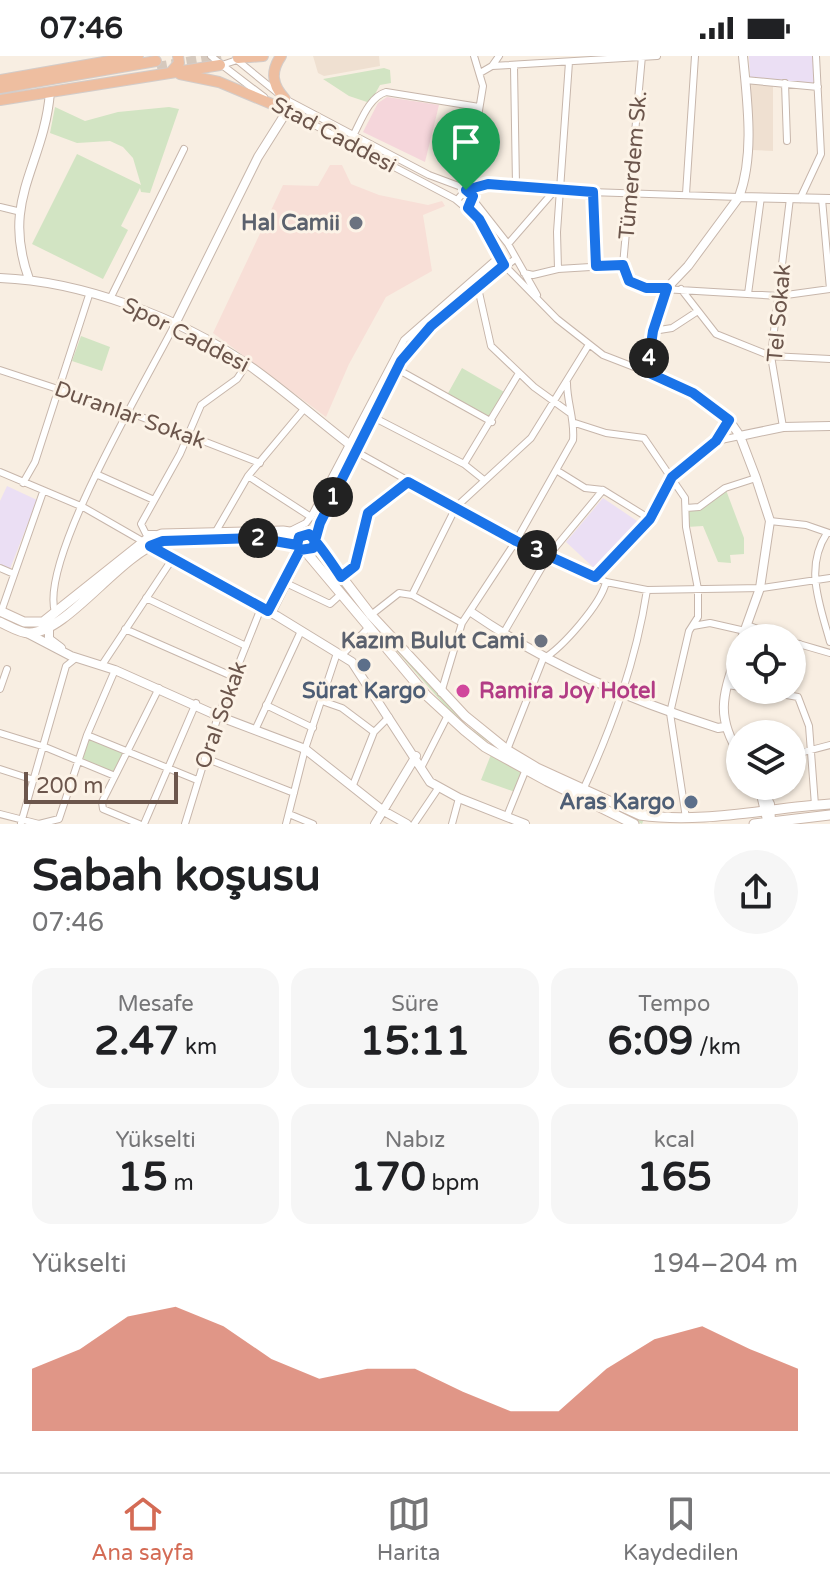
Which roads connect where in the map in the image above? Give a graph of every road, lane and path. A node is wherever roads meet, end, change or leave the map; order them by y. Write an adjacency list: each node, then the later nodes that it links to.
1 (138, 56): 21 (highway)
2 (178, 56): 19 (highway)
3 (211, 56): 16 (street, Stad Caddesi)
4 (263, 56): 13 (highway)
5 (281, 56): 27 (highway)
6 (474, 56): 20 (street)
7 (499, 56): 17 (street)
8 (657, 56): 12 (street)
9 (695, 56): 40 (street)
10 (743, 56): 22 (street)
11 (816, 56): 24 (street)
12 (642, 57): 14 (street); 39 (street, Tümerdem Sk.)
13 (238, 58): 16 (street); 27 (street, Stad Caddesi)
14 (569, 62): 18 (street); 37 (street)
15 (156, 64): 26 (highway)
16 (221, 65): 19 (highway); 27 (street, Stad Caddesi)
17 (492, 66): 18 (street); 20 (street)
18 (514, 67): 35 (street)
19 (170, 72): 25 (highway); 27 (highway)
20 (480, 73): 28 (street)
21 (0, 80)
22 (745, 80): 23 (street); 42 (street)
23 (785, 83): 24 (street); 32 (street)
24 (818, 87): 30 (street)
25 (50, 92): 26 (highway); 50 (street)
26 (0, 94)
27 (284, 106): 31 (street, Stad Caddesi); 47 (street, Stad Caddesi); 71 (street)
28 (479, 107): 31 (street); 36 (street)
29 (830, 130): 30 (street)
30 (820, 131): 45 (street)
31 (353, 136): 36 (street, Stad Caddesi)
32 (787, 141)
33 (184, 149): 68 (street)
34 (488, 184): 35 (street); 36 (street); 41 (street)
35 (516, 185): 37 (street)
36 (466, 190): 41 (street, Stad Caddesi); 47 (street)
37 (558, 191): 38 (street); 51 (street); 57 (street)
38 (593, 192): 39 (street); 56 (street)
39 (632, 192): 40 (street); 55 (street, Tümerdem Sk.)
40 (686, 194): 42 (street)
41 (473, 196): 49 (street); 51 (street, Stad Caddesi)
42 (739, 197): 43 (street); 62 (street)
43 (761, 197): 44 (street); 66 (street)
44 (790, 198): 45 (street); 67 (street, Tel Sokak)
45 (800, 199): 46 (street)
46 (826, 199): 64 (street)
47 (457, 200): 49 (street, Stad Caddesi)
48 (0, 207): 50 (street)
49 (468, 208): 52 (street, Stad Caddesi)
50 (17, 211): 60 (street)
51 (508, 244): 53 (street, Stad Caddesi)
52 (500, 256): 53 (street); 54 (street, Stad Caddesi); 96 (street)
53 (513, 256): 54 (street); 58 (street, Stad Caddesi)
54 (504, 265): 61 (street); 69 (street, Stad Caddesi)
55 (623, 265): 56 (street); 62 (street, Tümerdem Sk.)
56 (596, 266): 57 (street)
57 (558, 269): 58 (street)
58 (524, 273): 69 (street, Stad Caddesi)
59 (0, 278): 60 (street, Spor Caddesi)
60 (29, 279): 65 (street, Spor Caddesi)
61 (478, 288): 77 (street); 80 (street)
62 (667, 288): 63 (street); 72 (street)
63 (681, 289): 66 (street); 70 (street)
64 (830, 289): 67 (street)
65 (90, 292): 68 (street, Spor Caddesi); 82 (street)
66 (748, 294): 67 (street)
67 (779, 296): 74 (street, Tel Sokak)
68 (111, 297): 71 (street, Spor Caddesi)
69 (543, 305): 73 (street, Stad Caddesi)
70 (698, 311): 72 (street); 74 (street)
71 (174, 326): 76 (street, Spor Caddesi); 85 (street)
72 (653, 331): 79 (street)
73 (588, 346): 79 (street, Stad Caddesi); 81 (street)
74 (771, 356): 75 (street); 92 (street, Tel Sokak)
75 (830, 359)
76 (247, 364): 84 (street, Spor Caddesi); 93 (street)
77 (397, 369): 87 (street); 89 (street)
78 (0, 370): 82 (street, Duranlar Sokak)
79 (647, 372): 88 (street)
80 (519, 373): 83 (street); 89 (street)
81 (567, 383): 83 (street); 86 (street)
82 (59, 388): 85 (street, Duranlar Sokak); 97 (street)
83 (554, 403): 86 (street); 106 (street)
84 (304, 409): 96 (street, Spor Caddesi); 98 (street)
85 (131, 413): 93 (street, Duranlar Sokak); 102 (street)
86 (571, 414): 90 (street)
87 (373, 417): 96 (street); 99 (street)
88 (729, 420): 94 (street); 95 (street)
89 (492, 422): 99 (street)
90 (575, 423): 100 (street); 104 (street)
91 (830, 426): 92 (street)
92 (783, 427): 94 (street)
93 (188, 434): 98 (street, Duranlar Sokak); 112 (street)
94 (740, 436): 95 (street); 105 (street)
95 (716, 441): 104 (street)
96 (352, 448): 107 (street); 116 (street); 124 (street)
97 (35, 462): 108 (street); 109 (street)
98 (260, 463): 103 (street)
99 (464, 464): 106 (street)
100 (556, 470): 110 (street); 125 (street)
101 (0, 472): 108 (street)
102 (96, 474): 112 (street); 113 (street)
103 (248, 476): 116 (street); 120 (street)
104 (672, 477): 115 (street); 117 (street)
105 (756, 478): 115 (street); 118 (street)
106 (484, 480): 114 (street)
107 (408, 482): 114 (street); 132 (street)
108 (23, 483): 109 (street)
109 (32, 487): 111 (street)
110 (603, 490): 117 (street); 128 (street)
111 (43, 492): 113 (street); 131 (street)
112 (154, 500): 122 (street)
113 (83, 507): 126 (street); 146 (street)
114 (456, 507): 125 (street); 142 (street)
115 (686, 508): 139 (street)
116 (311, 517): 119 (street)
117 (650, 519): 133 (street)
118 (770, 521): 121 (street); 138 (street)
119 (283, 531): 120 (main road); 123 (main road)
120 (215, 533): 122 (main road)
121 (828, 533): 135 (street)
122 (162, 534): 126 (main road)
123 (303, 534): 124 (main road); 127 (main road)
124 (314, 541): 127 (main road); 132 (main road)
125 (516, 541): 128 (street); 147 (street)
126 (147, 544): 127 (main road); 129 (street); 146 (main road); 153 (main road)
127 (301, 550): 137 (street, Oral Sokak); 141 (main road); 144 (street, Oral Sokak)
128 (549, 555): 133 (street); 159 (street)
129 (171, 561): 143 (street); 144 (street)
130 (0, 568): 131 (street)
131 (14, 574): 145 (street)
132 (341, 577): 148 (main road)
133 (595, 577): 136 (street)
134 (830, 578): 135 (street)
135 (813, 581): 138 (street); 160 (street)
136 (606, 582): 140 (street); 166 (street)
137 (288, 584): 141 (street); 144 (street, Oral Sokak)
138 (760, 588): 139 (street); 151 (street)
139 (698, 589): 140 (street); 152 (street)
140 (647, 590): 175 (street)
141 (340, 595): 155 (main road)
142 (412, 595): 148 (street); 150 (street)
143 (146, 598): 156 (street); 161 (street)
144 (267, 611): 157 (street); 161 (street, Oral Sokak)
145 (0, 612): 146 (main road)
146 (55, 612)
147 (471, 612): 150 (street); 159 (street)
148 (371, 615): 174 (main road)
149 (0, 622): 158 (main road)
150 (462, 623): 174 (street)
151 (747, 624)
152 (693, 626): 154 (street); 181 (street)
153 (49, 627): 158 (main road); 165 (street)
154 (726, 627)
155 (368, 628): 164 (street); 182 (main road)
156 (125, 629): 167 (street); 171 (street)
157 (301, 631): 164 (street); 180 (street)
158 (27, 633): 165 (street)
159 (503, 634): 166 (street)
160 (830, 642)
161 (246, 646): 171 (street, Oral Sokak)
162 (806, 646): 163 (street)
163 (830, 653)
164 (339, 654): 176 (street); 184 (street)
165 (70, 656): 167 (street); 168 (street); 168 (street)
166 (543, 659): 175 (street); 196 (street)
167 (102, 665): 170 (street)
168 (66, 666): 193 (street)
169 (7, 669): 173 (street)
170 (115, 670): 172 (street); 191 (street)
171 (234, 677): 183 (street, Oral Sokak)
172 (159, 688): 177 (street); 198 (street)
173 (0, 689)
174 (441, 693): 196 (main road)
175 (621, 695): 181 (street); 211 (street)
176 (322, 701): 187 (street); 189 (street)
177 (196, 703): 183 (street); 203 (street)
178 (726, 704): 185 (street)
179 (800, 704): 194 (street)
180 (266, 705): 186 (street); 187 (street)
181 (670, 713): 185 (street); 224 (street)
182 (448, 715): 202 (street); 205 (main road)
183 (218, 716): 186 (street); 200 (street, Oral Sokak)
184 (389, 717): 189 (street); 199 (street)
185 (724, 727): 188 (street)
186 (256, 728): 195 (street)
187 (313, 728): 195 (street)
188 (726, 730)
189 (374, 732): 209 (street)
190 (0, 733): 193 (street)
191 (87, 735): 198 (street); 201 (street)
192 (830, 745): 194 (street)
193 (45, 747): 201 (street); 207 (street)
194 (812, 748): 197 (street); 216 (street)
195 (305, 749): 209 (street); 212 (street)
196 (507, 750): 211 (main road)
197 (806, 750)
198 (127, 752): 203 (street); 206 (street)
199 (416, 756): 202 (street); 217 (street)
200 (205, 758): 208 (street, Oral Sokak); 212 (street)
201 (79, 759): 206 (street); 225 (street)
202 (422, 766): 210 (street)
203 (167, 768): 208 (street); 227 (street)
204 (0, 769): 207 (street)
205 (526, 769): 221 (street); 237 (main road)
206 (115, 776): 227 (street)
207 (34, 780): 225 (street)
208 (197, 780): 228 (street, Oral Sokak)
209 (353, 785): 217 (street)
210 (439, 787): 213 (street); 233 (street)
211 (583, 790): 223 (main road)
212 (294, 793): 220 (street)
213 (459, 798): 221 (street); 234 (street)
214 (765, 800): 218 (street)
215 (830, 804): 216 (main road)
216 (815, 805): 218 (main road)
217 (382, 810): 231 (street); 232 (street)
218 (769, 810): 224 (main road); 226 (street)
219 (0, 814): 225 (street)
220 (289, 814): 229 (street); 230 (street)
221 (504, 815): 235 (street); 236 (street)
222 (830, 815): 226 (main road)
223 (654, 821): 224 (main road)
224 (687, 821)
225 (22, 822)
226 (770, 822): 238 (main road)
227 (141, 824)
228 (185, 824)
229 (286, 824)
230 (313, 824)
231 (375, 824)
232 (407, 824)
233 (414, 824)
234 (452, 824)
235 (498, 824)
236 (525, 824)
237 (633, 824)
238 (754, 824)

